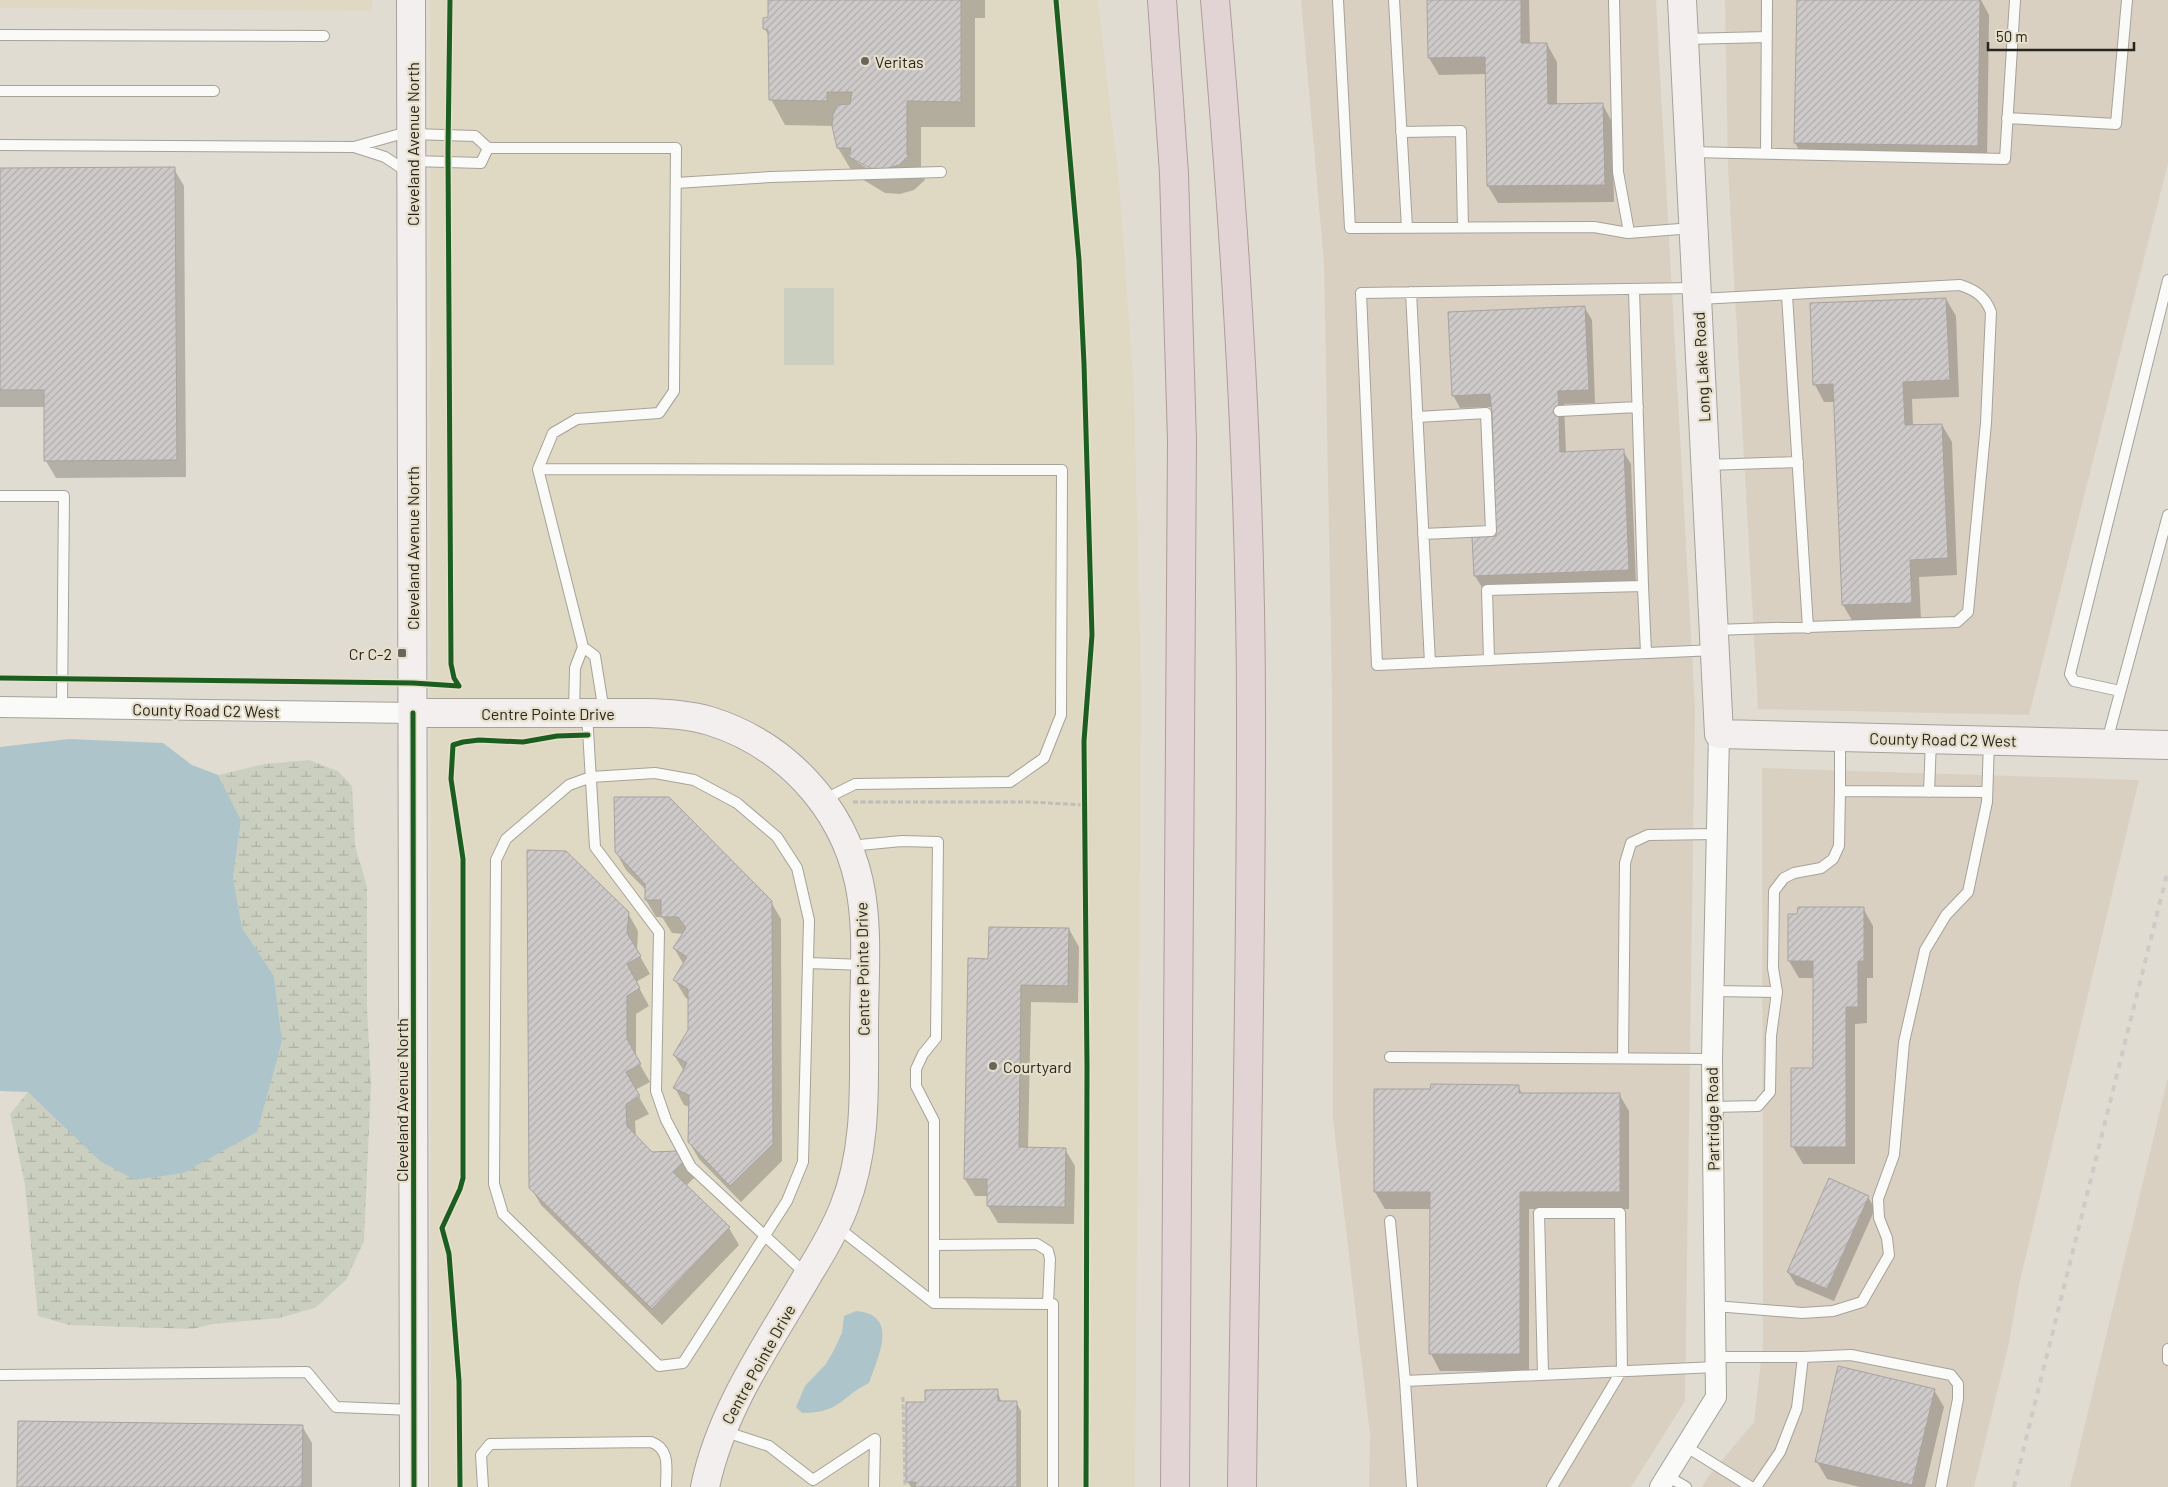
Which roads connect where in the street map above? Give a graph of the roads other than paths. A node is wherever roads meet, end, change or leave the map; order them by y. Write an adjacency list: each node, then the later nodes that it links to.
1 (412, 0): 18 (street, Cleveland Avenue North)
2 (1162, 0): 105 (highway)
3 (1215, 0): 106 (highway)
4 (1338, 0): 29 (lane)
5 (1394, 0): 19 (lane)
6 (1614, 0): 31 (lane)
7 (1682, 0): 14 (street, Long Lake Road)
8 (1767, 0): 13 (lane)
9 (2015, 0): 17 (lane)
10 (2127, 0): 17 (lane)
11 (0, 35): 12 (lane)
12 (324, 36)
13 (1767, 36): 14 (lane); 24 (lane)
14 (1684, 39): 23 (street, Long Lake Road)
15 (0, 91): 16 (lane)
16 (214, 91)
17 (2007, 118): 24 (lane)
18 (412, 132): 21 (lane); 22 (lane); 25 (street, Cleveland Avenue North)
19 (1401, 132): 28 (lane); 29 (lane)
20 (0, 145): 21 (lane)
21 (354, 147): 25 (lane)
22 (488, 148): 25 (lane); 27 (lane)
23 (1690, 152): 24 (lane); 30 (street, Long Lake Road)
24 (1766, 154)
25 (412, 168): 56 (street, Cleveland Avenue North)
26 (941, 172): 27 (lane)
27 (676, 183): 42 (lane)
28 (1463, 227): 29 (lane); 31 (lane)
29 (1407, 228)
30 (1694, 228): 31 (lane); 35 (street, Long Lake Road)
31 (1629, 232)
32 (2168, 280): 53 (lane)
33 (1634, 290): 34 (lane); 35 (lane); 37 (lane)
34 (1411, 292): 39 (lane); 52 (lane)
35 (1697, 293): 36 (lane); 41 (street, Long Lake Road)
36 (1788, 295): 40 (lane); 47 (lane)
37 (1638, 406): 38 (lane); 46 (lane)
38 (1558, 411)
39 (1417, 417): 45 (lane); 45 (lane)
40 (1798, 462): 41 (lane); 47 (lane)
41 (1705, 466): 48 (street, Long Lake Road)
42 (538, 470): 49 (lane); 68 (lane)
43 (0, 496): 55 (lane)
44 (2168, 516): 53 (lane)
45 (1423, 534): 52 (lane)
46 (1643, 586): 50 (lane); 51 (lane)
47 (1808, 628): 48 (lane)
48 (1714, 640): 50 (lane); 58 (street, Long Lake Road)
49 (583, 648): 57 (lane); 57 (lane)
50 (1646, 653): 51 (lane)
51 (1489, 660): 52 (lane)
52 (1430, 663)
53 (2120, 691): 62 (lane)
54 (0, 707): 55 (street, County Road C2 West)
55 (62, 708): 56 (street, County Road C2 West)
56 (413, 713): 57 (street, Centre Pointe Drive); 95 (street, Cleveland Avenue North)
57 (588, 713): 64 (lane); 68 (street, Centre Pointe Drive)
58 (1719, 734): 59 (street, County Road C2 West); 69 (street, Partridge Road)
59 (1840, 737): 60 (street, County Road C2 West); 65 (lane)
60 (1931, 739): 61 (street, County Road C2 West); 66 (lane)
61 (1989, 740): 62 (street, County Road C2 West); 67 (lane)
62 (2106, 743): 63 (street, County Road C2 West)
63 (2168, 745)
64 (591, 777): 71 (lane); 81 (lane); 81 (lane)
65 (1840, 791): 66 (lane); 74 (lane)
66 (1929, 792): 67 (lane)
67 (1987, 792): 86 (lane)
68 (822, 801): 70 (street, Centre Pointe Drive)
69 (1717, 834): 73 (street, Partridge Road); 76 (lane)
70 (848, 846): 72 (street, Centre Pointe Drive); 82 (lane)
71 (808, 963): 72 (lane); 81 (lane)
72 (864, 965): 80 (street, Centre Pointe Drive)
73 (1713, 991): 74 (lane); 77 (street, Partridge Road)
74 (1777, 992): 78 (lane)
75 (1390, 1058): 76 (lane)
76 (1623, 1058): 77 (lane)
77 (1712, 1059): 78 (street, Partridge Road)
78 (1712, 1107): 86 (street, Partridge Road)
79 (1390, 1221): 94 (lane)
80 (836, 1225): 83 (street, Centre Pointe Drive); 84 (lane)
81 (764, 1236): 83 (lane)
82 (934, 1245): 84 (lane); 85 (lane)
83 (808, 1275): 96 (street, Centre Pointe Drive)
84 (934, 1303): 85 (lane)
85 (1048, 1304): 104 (lane)
86 (1715, 1306): 90 (street, Partridge Road)
87 (2168, 1349): 89 (lane)
88 (1804, 1358): 90 (lane); 111 (lane); 112 (lane)
89 (2168, 1360)
90 (1716, 1362): 91 (lane); 97 (street, Partridge Road)
91 (1622, 1370): 92 (lane); 92 (lane); 108 (lane)
92 (1543, 1374): 94 (lane)
93 (0, 1375): 95 (lane)
94 (1405, 1381): 107 (lane)
95 (414, 1410): 99 (street, Cleveland Avenue North)
96 (721, 1430): 102 (street, Centre Pointe Drive); 103 (lane)
97 (1685, 1446): 98 (street, Partridge Road); 110 (lane)
98 (1663, 1482): 109 (lane)
99 (414, 1487)
100 (483, 1487): 101 (lane)
101 (666, 1487)
102 (705, 1487)
103 (874, 1487)
104 (1054, 1487)
105 (1175, 1487)
106 (1242, 1487)
107 (1412, 1487)
108 (1552, 1487)
109 (1686, 1487)
110 (1751, 1487)
111 (1756, 1487)
112 (1941, 1487)

